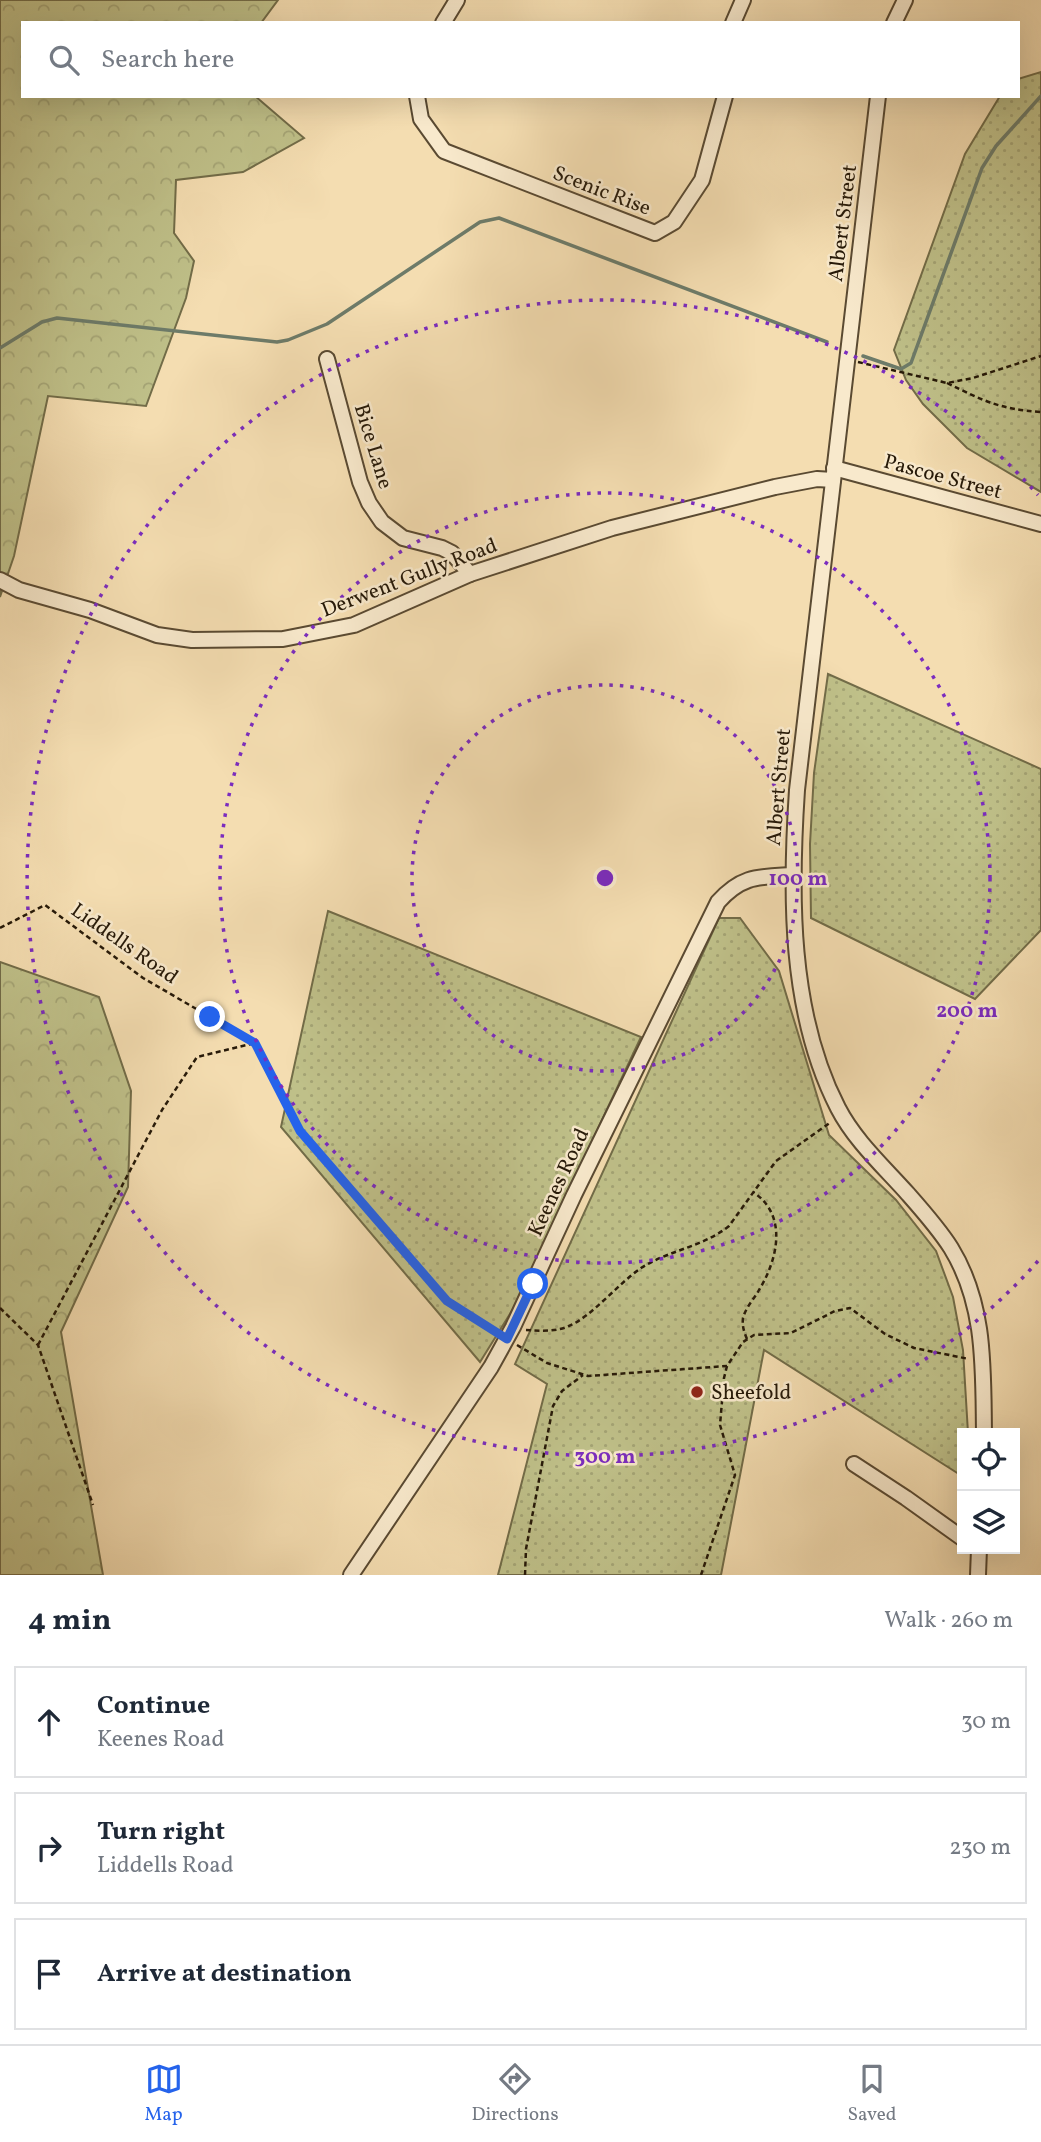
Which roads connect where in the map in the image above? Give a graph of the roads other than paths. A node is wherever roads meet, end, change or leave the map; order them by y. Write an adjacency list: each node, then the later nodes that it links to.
1 (457, 0): 4 (street)
2 (743, 0): 5 (street)
3 (905, 0): 6 (street)
4 (444, 21)
5 (734, 21)
6 (895, 21)
7 (417, 98): 8 (street, Scenic Rise)
8 (723, 98)
9 (878, 98): 11 (street, Albert Street)
10 (327, 359): 13 (street, Bice Lane)
11 (834, 474): 12 (street, Pascoe Street); 13 (street, Derwent Gully Road); 15 (street, Albert Street)
12 (1041, 524)
13 (470, 574): 14 (street, Derwent Gully Road)
14 (0, 580)
15 (792, 875): 16 (street, Albert Street); 20 (street, Keenes Road)
16 (984, 1428)
17 (853, 1464): 18 (street)
18 (957, 1534)
19 (978, 1554): 21 (street)
20 (351, 1575)
21 (978, 1575)

